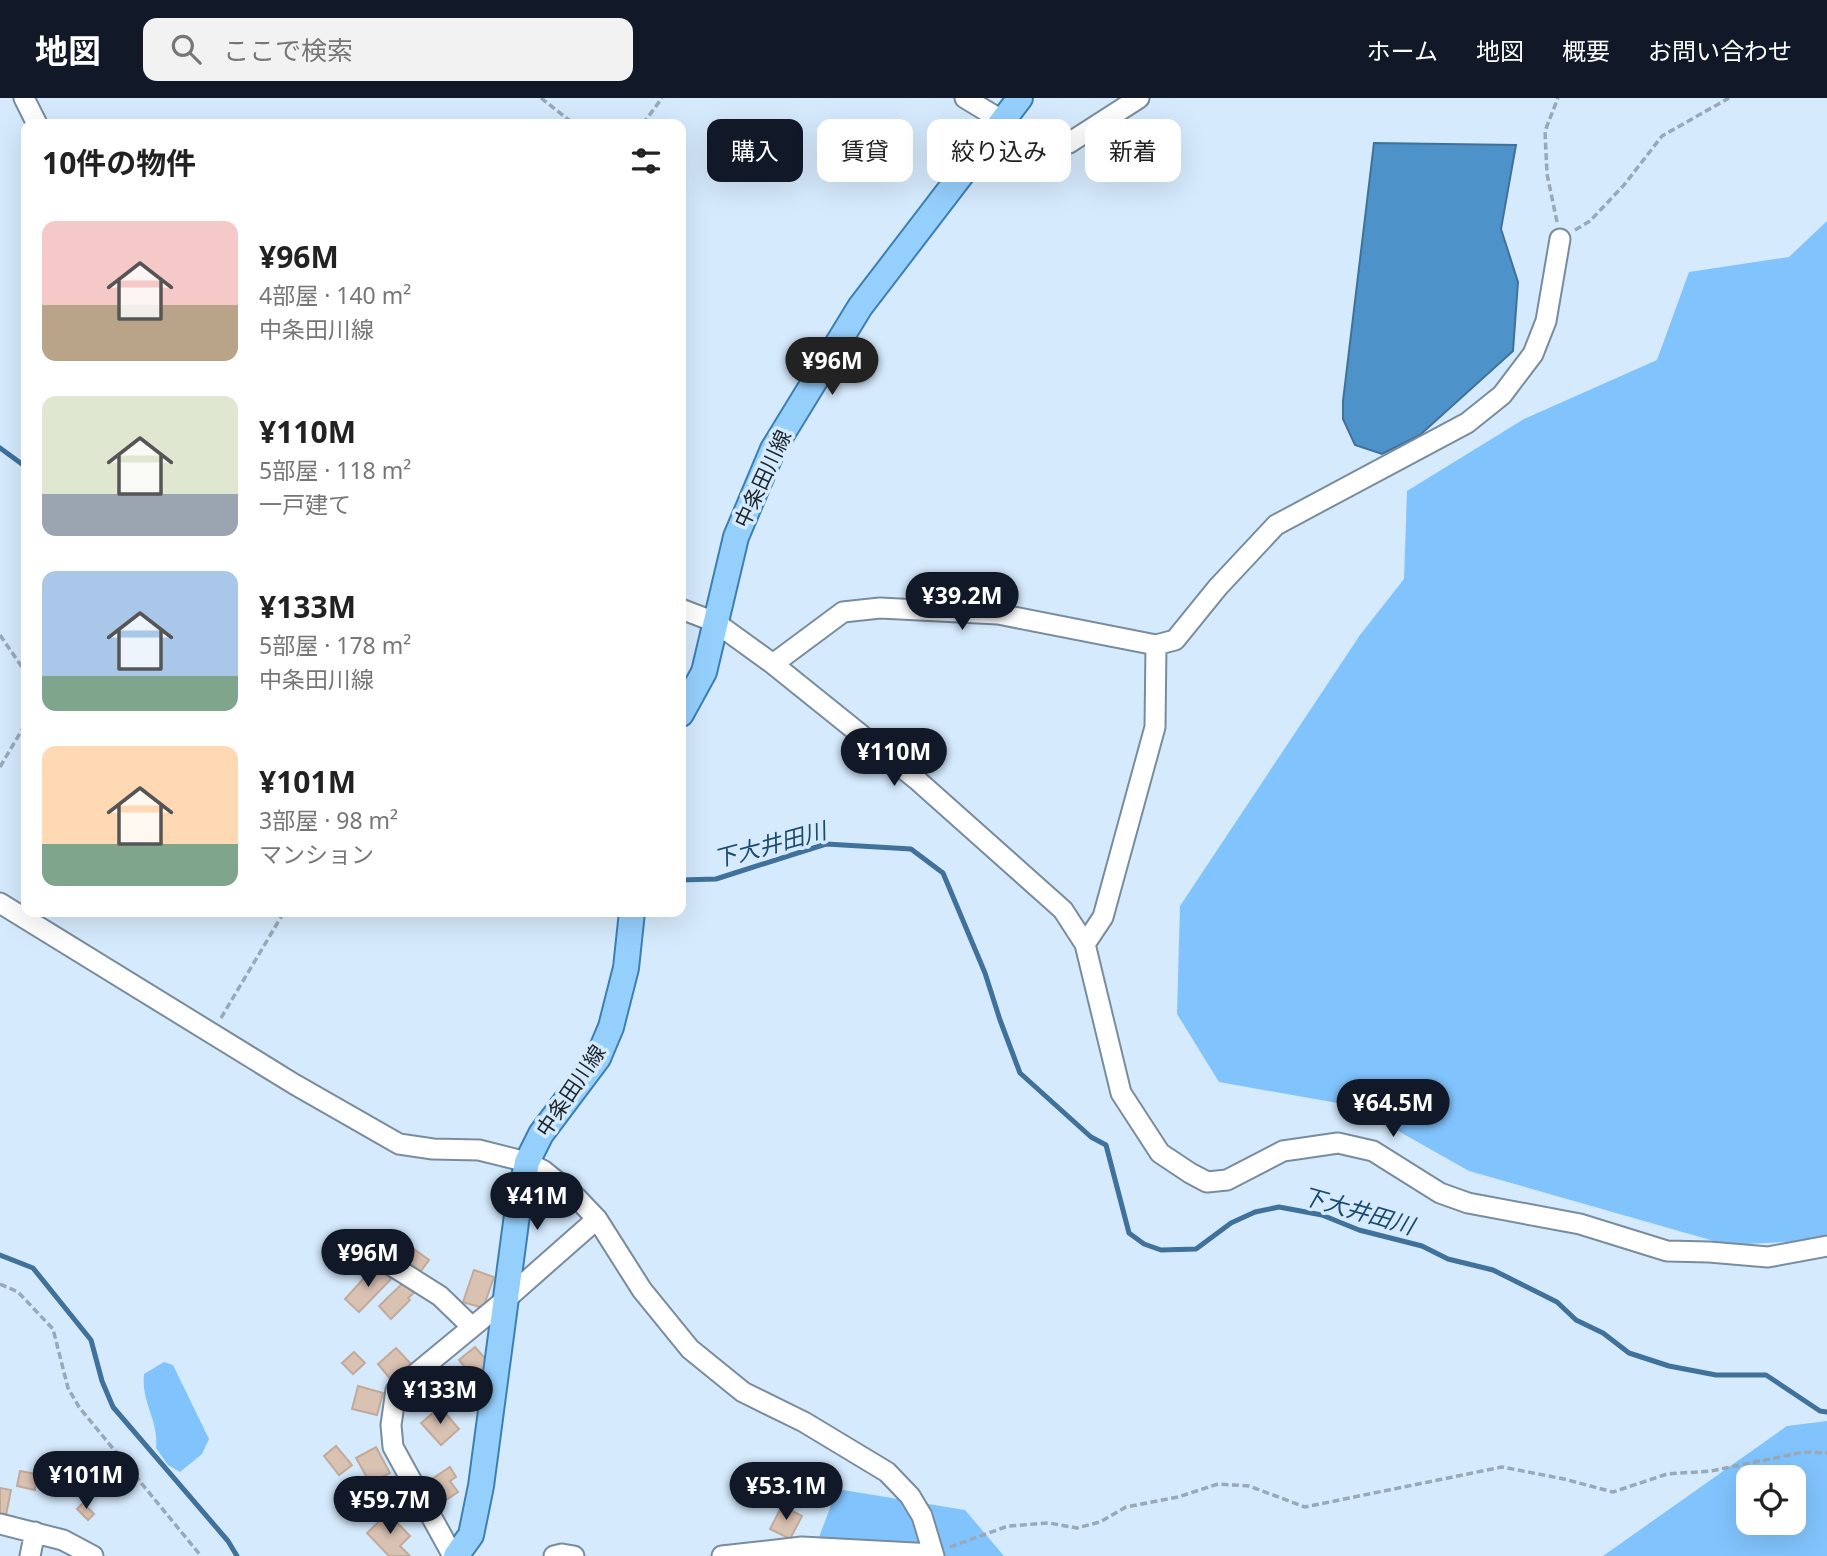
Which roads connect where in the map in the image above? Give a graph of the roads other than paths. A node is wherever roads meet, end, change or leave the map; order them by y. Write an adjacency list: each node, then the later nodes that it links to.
1 (24, 98): 5 (street)
2 (965, 98): 6 (street)
3 (1139, 98): 8 (street)
4 (1019, 99): 7 (main road, 中条田川線)
5 (34, 119)
6 (1000, 119)
7 (1004, 119)
8 (1071, 142)
9 (956, 182): 12 (main road, 中条田川線)
10 (1560, 239): 13 (street)
11 (686, 611): 12 (street)
12 (715, 622): 14 (street); 15 (main road, 中条田川線)
13 (1156, 645): 14 (street); 20 (street)
14 (773, 664): 20 (street)
15 (686, 705)
16 (0, 903): 17 (street)
17 (21, 916)
18 (23, 917): 21 (street)
19 (631, 917): 21 (main road, 中条田川線)
20 (1085, 944): 23 (street)
21 (527, 1162): 22 (street); 25 (main road, 中条田川線)
22 (597, 1219): 25 (street); 29 (street)
23 (1827, 1246)
24 (383, 1260): 26 (street)
25 (505, 1300): 26 (street); 32 (main road, 中条田川線)
26 (472, 1327): 32 (street)
27 (0, 1524): 28 (street)
28 (35, 1532): 30 (street); 31 (street)
29 (934, 1555): 35 (street)
30 (30, 1556)
31 (93, 1556)
32 (454, 1556)
33 (554, 1556): 34 (street)
34 (574, 1556)
35 (722, 1556)

